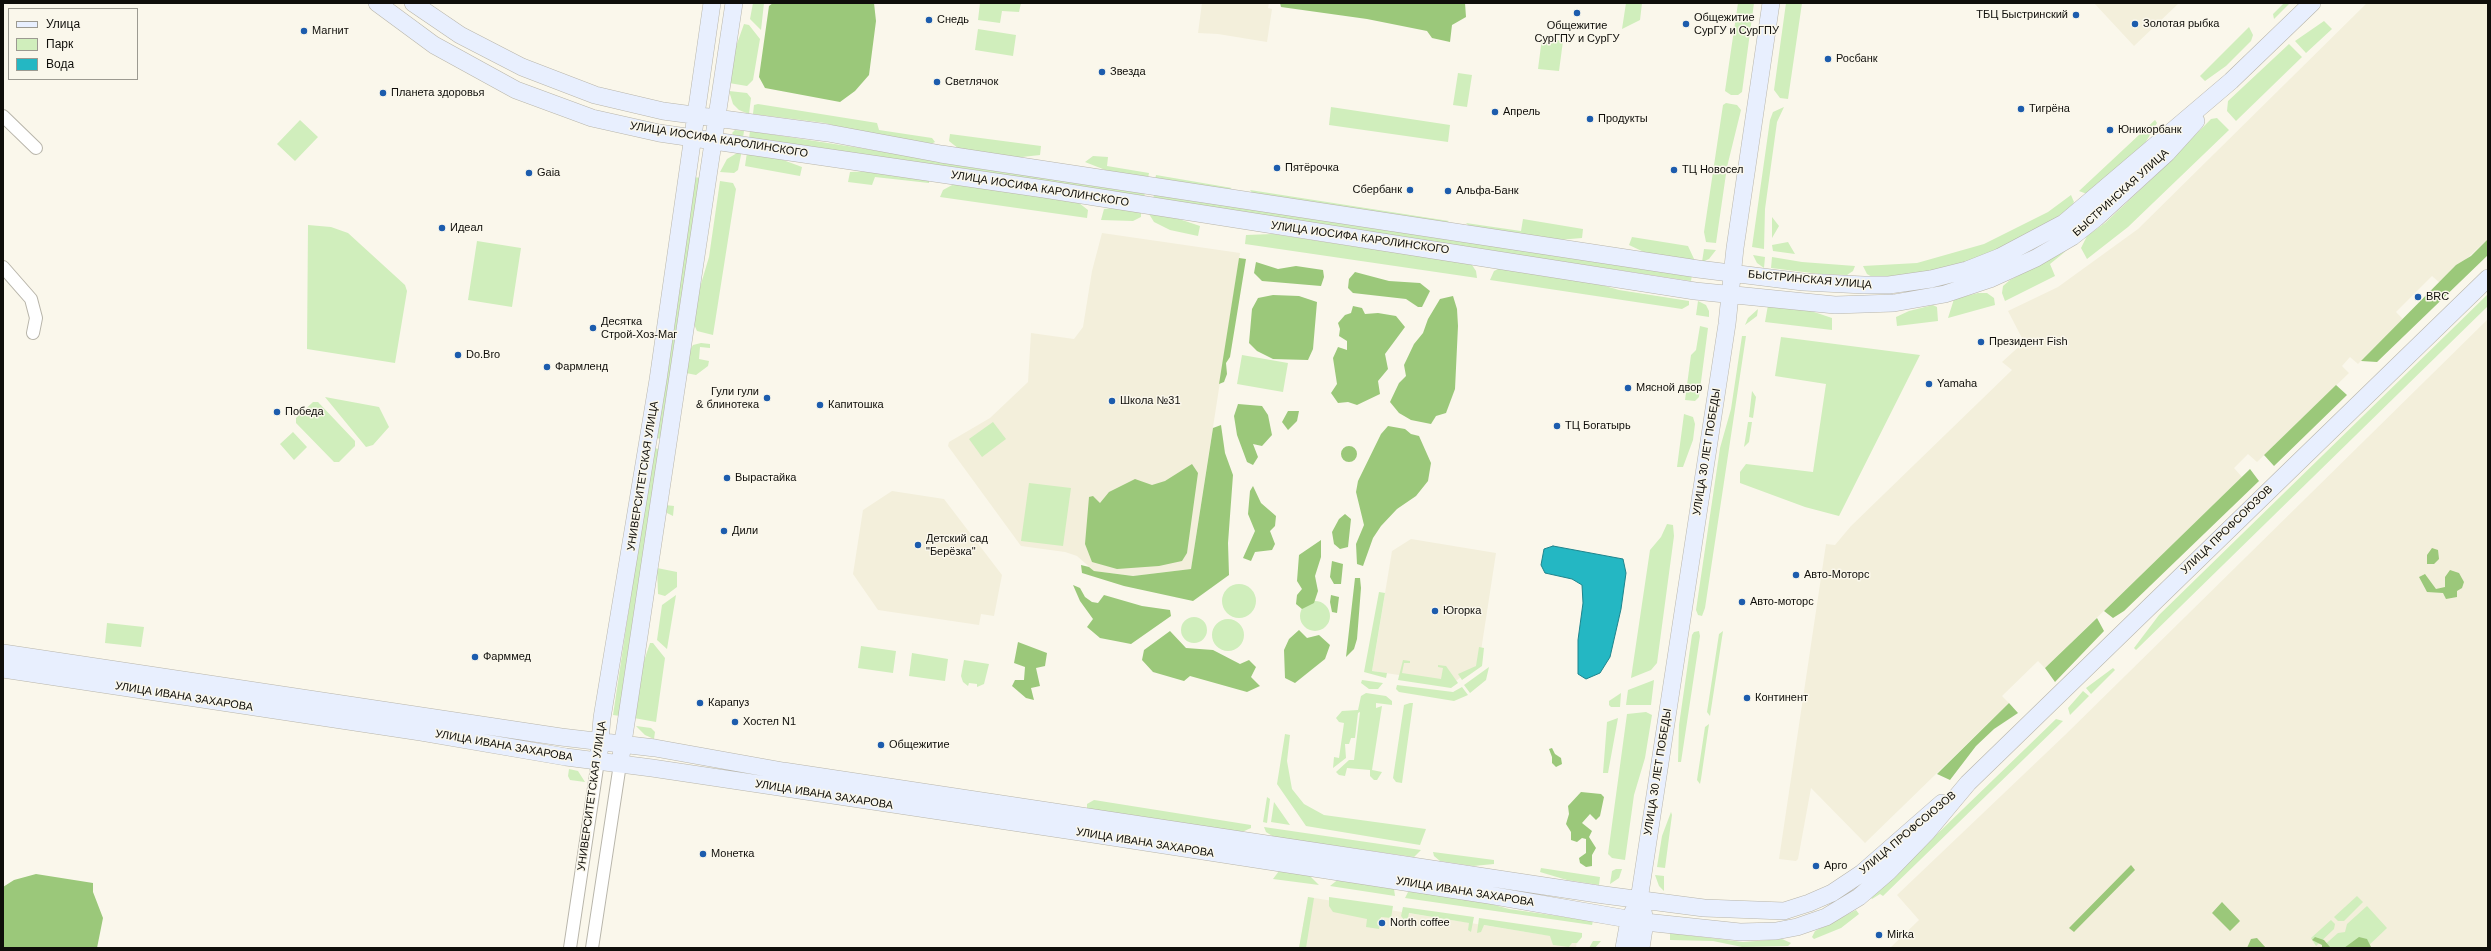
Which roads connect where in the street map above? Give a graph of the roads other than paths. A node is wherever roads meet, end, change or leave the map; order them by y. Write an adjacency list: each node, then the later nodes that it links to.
1 (377, 3): 11 (main road, УЛИЦА ИОСИФА КАРОЛИНСКОГО)
2 (413, 3): 8 (main road, УЛИЦА ИОСИФА КАРОЛИНСКОГО)
3 (712, 3): 8 (main road, УНИВЕРСИТЕТСКАЯ УЛИЦА)
4 (734, 3): 10 (main road, УНИВЕРСИТЕТСКАЯ УЛИЦА)
5 (1771, 3): 15 (main road, УЛИЦА 30 ЛЕТ ПОБЕДЫ)
6 (2312, 3): 7 (main road, БЫСТРИНСКАЯ УЛИЦА)
7 (2231, 81): 15 (main road, БЫСТРИНСКАЯ УЛИЦА); 17 (main road, БЫСТРИНСКАЯ УЛИЦА)
8 (694, 115): 10 (main road, УЛИЦА ИОСИФА КАРОЛИНСКОГО); 11 (main road, УНИВЕРСИТЕТСКАЯ УЛИЦА)
9 (3, 116): 13 (street)
10 (716, 118): 12 (main road, УНИВЕРСИТЕТСКАЯ УЛИЦА); 15 (main road, УЛИЦА ИОСИФА КАРОЛИНСКОГО)
11 (692, 137): 12 (main road, УЛИЦА ИОСИФА КАРОЛИНСКОГО); 21 (main road, УНИВЕРСИТЕТСКАЯ УЛИЦА)
12 (713, 140): 17 (main road, УЛИЦА ИОСИФА КАРОЛИНСКОГО); 22 (main road, УНИВЕРСИТЕТСКАЯ УЛИЦА)
13 (36, 148)
14 (3, 267): 18 (street)
15 (1733, 273): 17 (main road, УЛИЦА 30 ЛЕТ ПОБЕДЫ)
16 (2488, 278): 25 (main road, УЛИЦА ПРОФСОЮЗОВ)
17 (1730, 294): 26 (main road, УЛИЦА 30 ЛЕТ ПОБЕДЫ)
18 (33, 333)
19 (3, 653): 21 (main road, УЛИЦА ИВАНА ЗАХАРОВА)
20 (3, 669): 23 (main road, УЛИЦА ИВАНА ЗАХАРОВА)
21 (600, 742): 22 (main road, УЛИЦА ИВАНА ЗАХАРОВА); 23 (main road, УНИВЕРСИТЕТСКАЯ УЛИЦА)
22 (623, 744): 24 (main road, УНИВЕРСИТЕТСКАЯ УЛИЦА); 26 (main road, УЛИЦА ИВАНА ЗАХАРОВА)
23 (598, 761): 24 (main road, УЛИЦА ИВАНА ЗАХАРОВА); 28 (street, УНИВЕРСИТЕТСКАЯ УЛИЦА)
24 (620, 764): 27 (main road, УЛИЦА ИВАНА ЗАХАРОВА); 29 (street, УНИВЕРСИТЕТСКАЯ УЛИЦА)
25 (1968, 783): 26 (main road, УЛИЦА ПРОФСОЮЗОВ); 27 (main road, УЛИЦА ПРОФСОЮЗОВ)
26 (1640, 900): 27 (main road, УЛИЦА 30 ЛЕТ ПОБЕДЫ)
27 (1637, 921): 30 (main road, УЛИЦА 30 ЛЕТ ПОБЕДЫ); 31 (main road, УЛИЦА 30 ЛЕТ ПОБЕДЫ)
28 (570, 948)
29 (592, 948)
30 (1624, 948)
31 (1641, 948)

